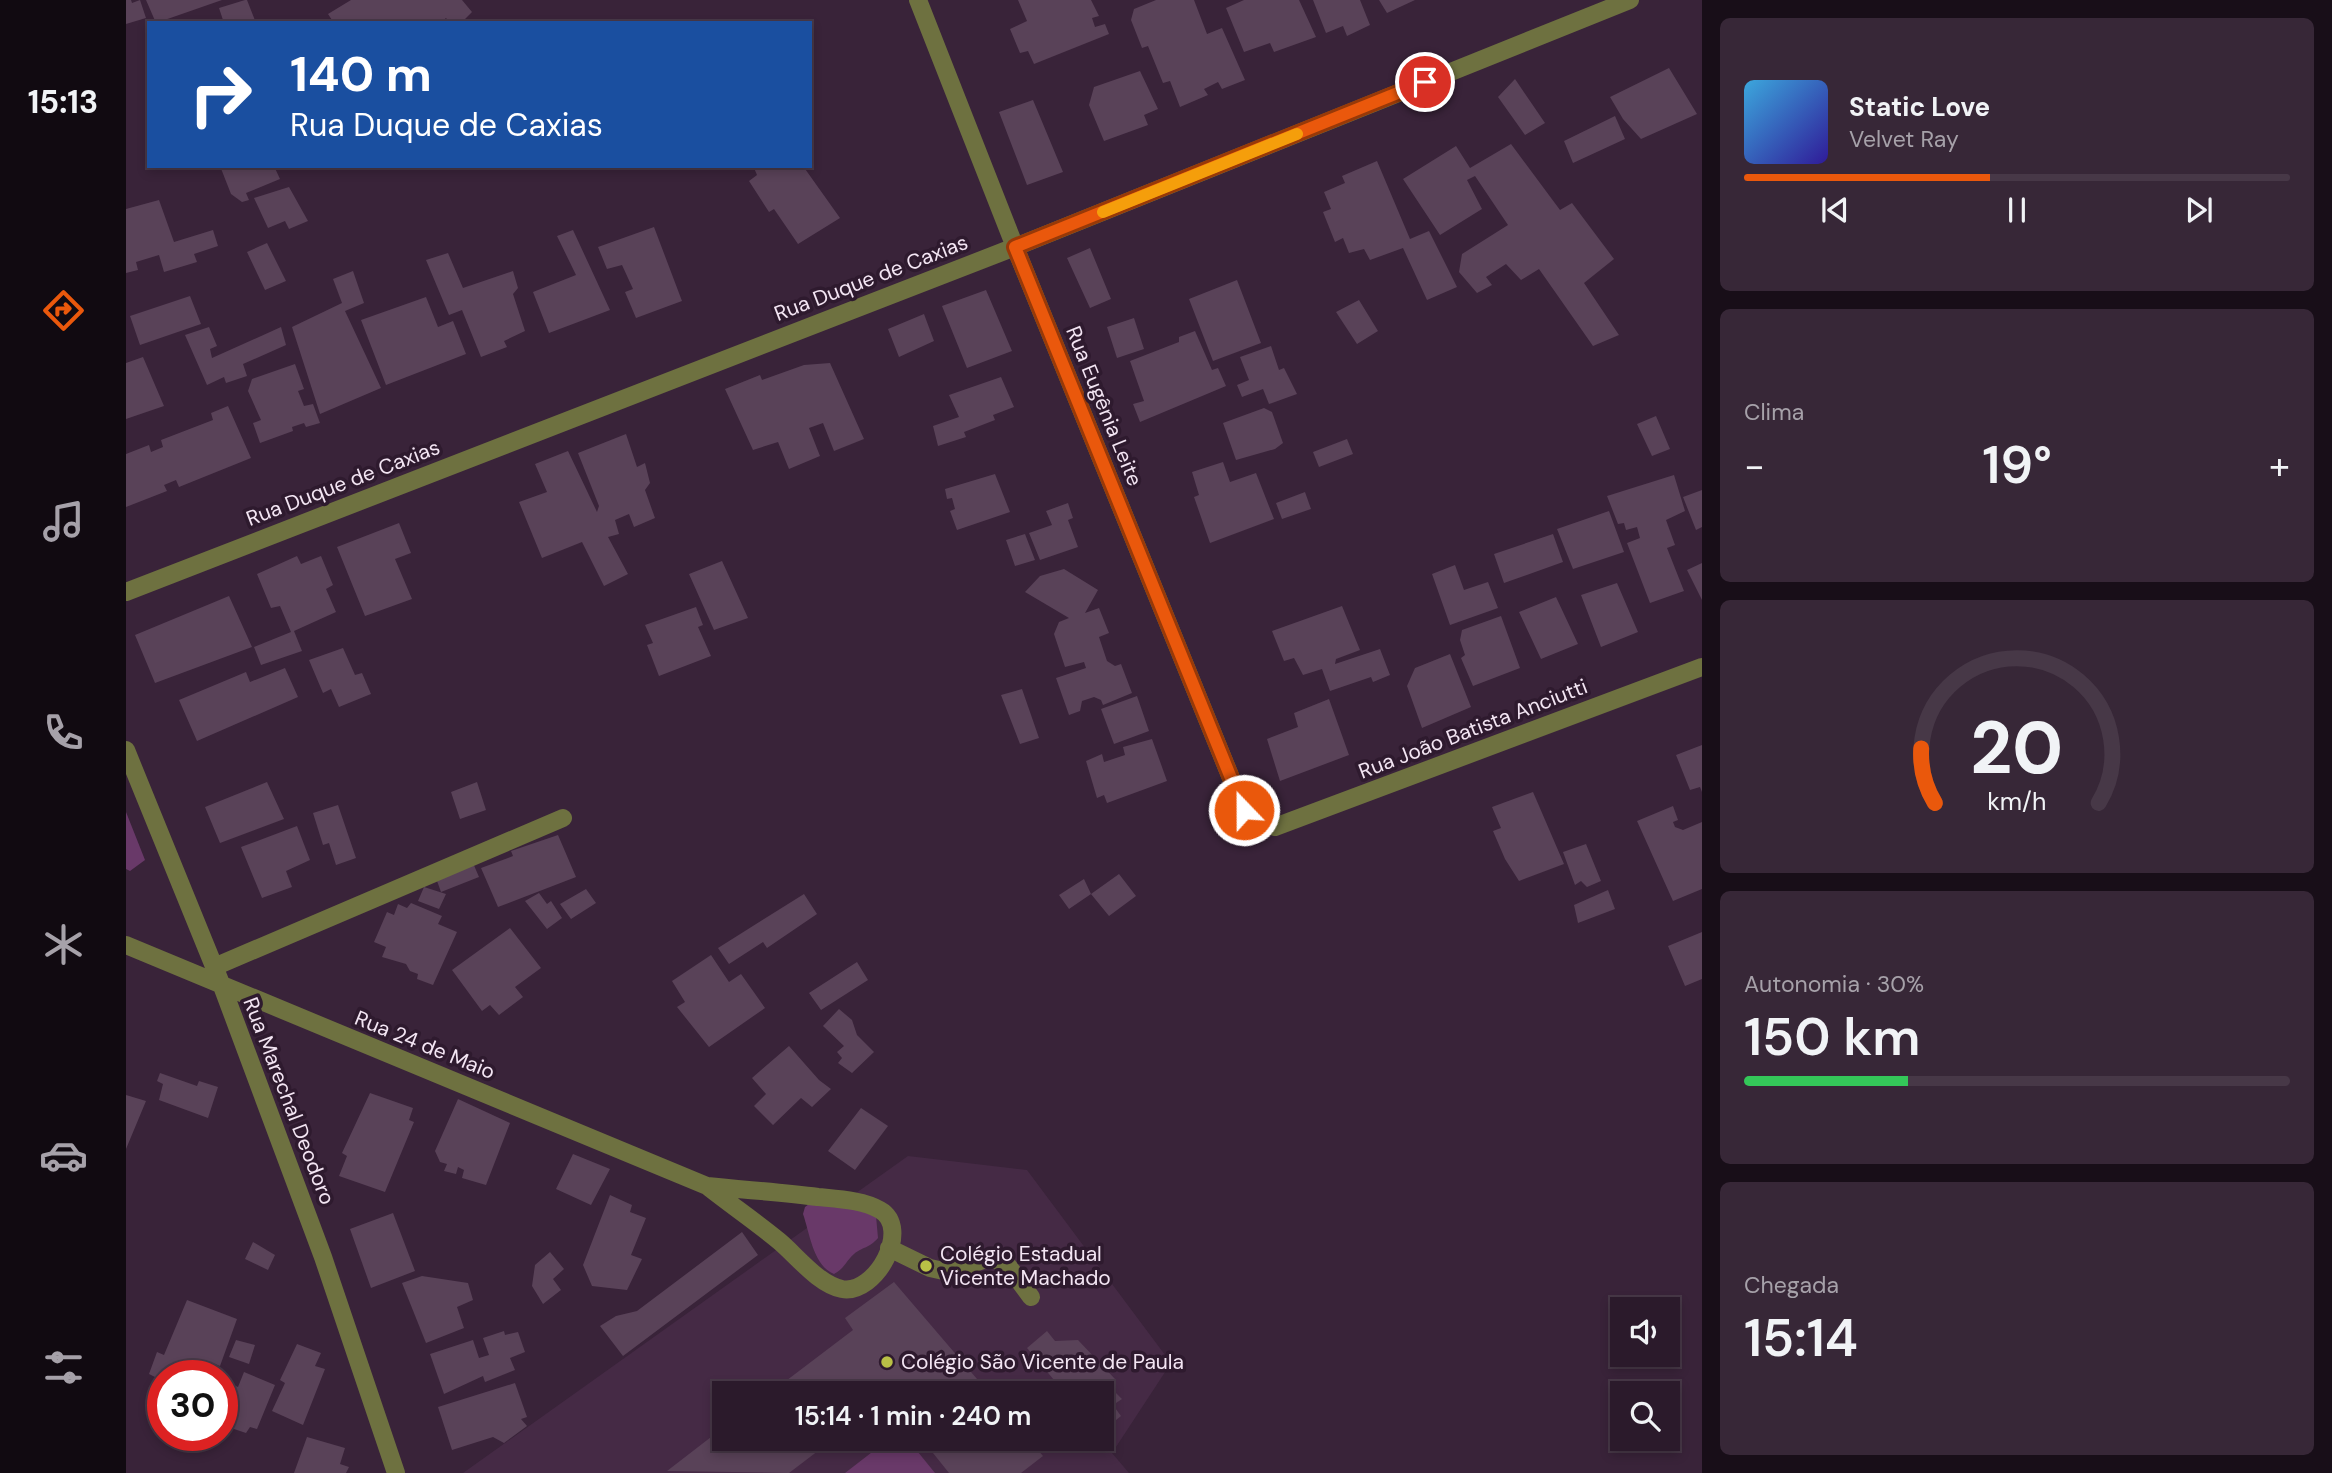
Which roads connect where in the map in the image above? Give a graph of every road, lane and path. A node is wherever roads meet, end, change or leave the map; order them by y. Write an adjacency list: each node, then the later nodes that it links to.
1 (918, 0): 3 (street, Rua Eugênia Leite)
2 (1630, 0): 3 (street, Rua Duque de Caxias)
3 (1015, 247): 4 (street, Rua Duque de Caxias); 8 (street, Rua Eugênia Leite)
4 (126, 592)
5 (1702, 667): 8 (street, Rua João Batista Anciutti)
6 (126, 750): 10 (street, Rua Marechal Deodoro)
7 (563, 818): 10 (street)
8 (1259, 823)
9 (126, 945): 11 (street, Rua 24 de Maio)
10 (214, 967): 11 (street, Rua Marechal Deodoro)
11 (222, 986): 12 (street, Rua 24 de Maio); 15 (street, Rua Marechal Deodoro)
12 (707, 1186): 13 (street, Rua 24 de Maio); 13 (street, Rua 24 de Maio)
13 (889, 1248): 14 (street)
14 (1031, 1297)
15 (396, 1473)

